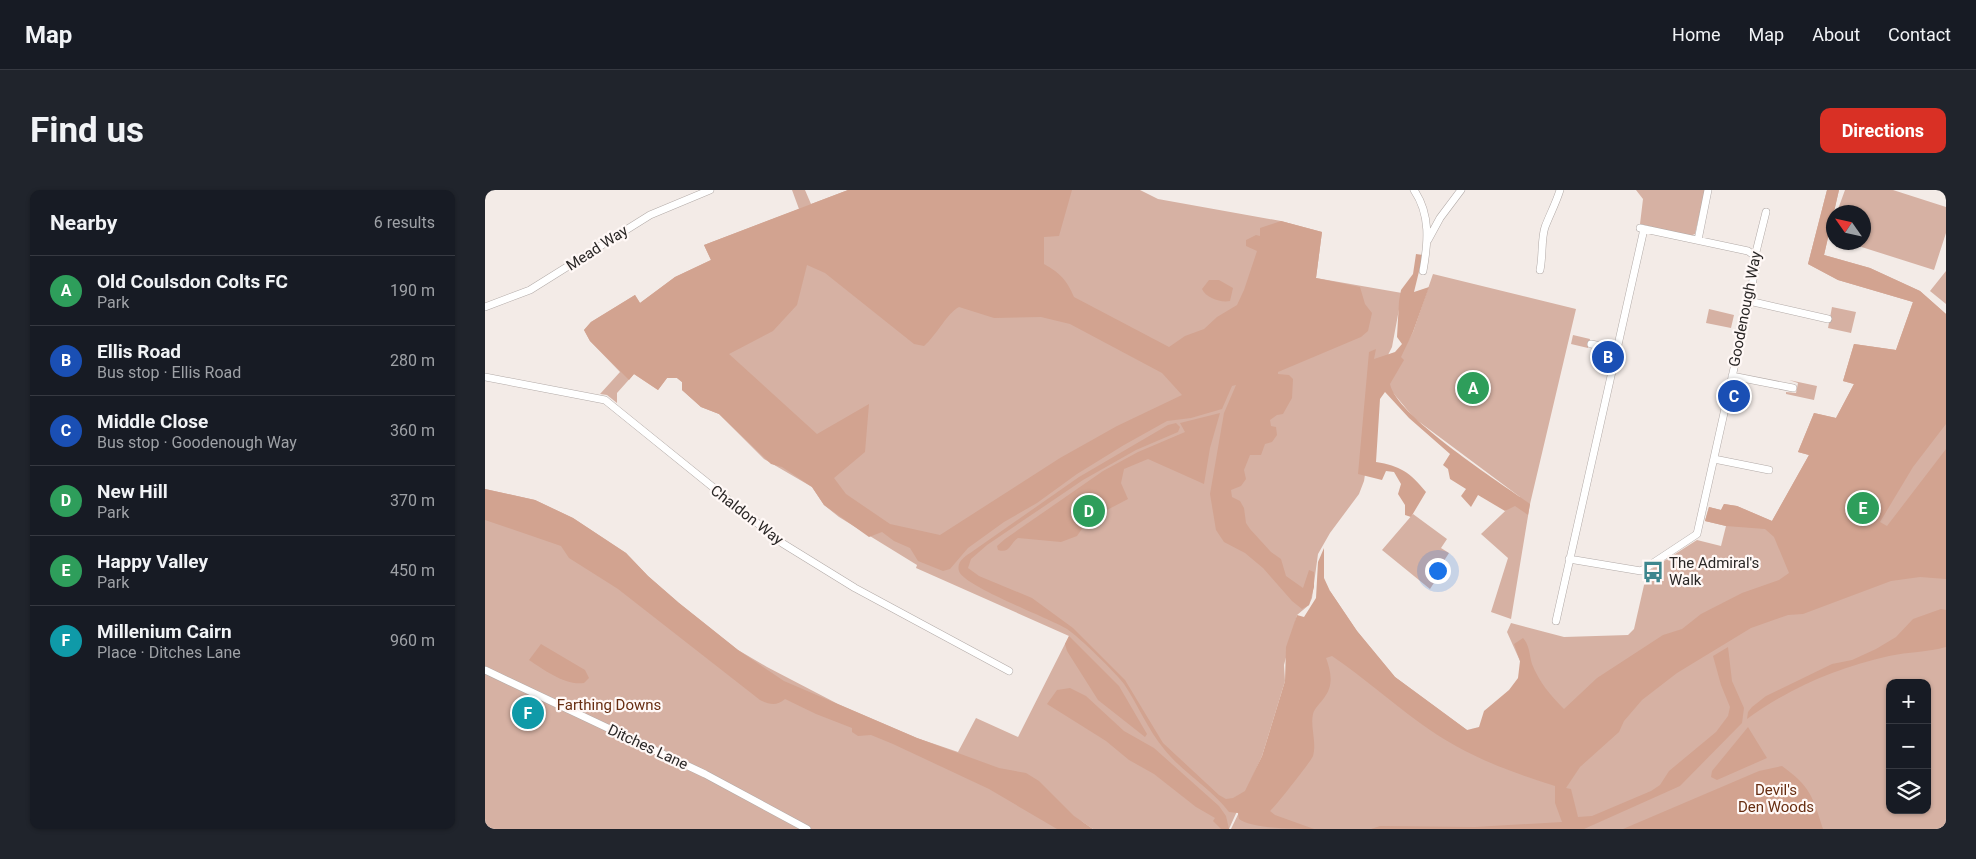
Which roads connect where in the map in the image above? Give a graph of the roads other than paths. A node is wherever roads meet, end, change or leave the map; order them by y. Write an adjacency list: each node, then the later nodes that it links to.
1 (710, 190): 13 (street, Mead Way)
2 (1414, 190): 8 (street)
3 (1461, 190): 8 (street)
4 (1560, 190): 10 (street)
5 (1708, 190): 7 (street)
6 (1766, 212): 9 (street, Goodenough Way)
7 (1698, 240): 9 (street); 16 (street)
8 (1428, 241): 11 (street)
9 (1755, 256): 12 (street, Goodenough Way)
10 (1540, 270)
11 (1423, 271)
12 (1749, 301): 14 (street); 17 (street, Goodenough Way)
13 (485, 307)
14 (1828, 319)
15 (1591, 344): 16 (street)
16 (1617, 349): 22 (street)
17 (1732, 376): 19 (street); 20 (street, Goodenough Way)
18 (485, 377): 25 (street, Chaldon Way)
19 (1793, 388)
20 (1713, 459): 21 (street); 22 (street, Goodenough Way)
21 (1769, 470)
22 (1569, 559): 23 (street)
23 (1555, 621)
24 (485, 670): 26 (street, Ditches Lane)
25 (1009, 671)
26 (807, 829)

